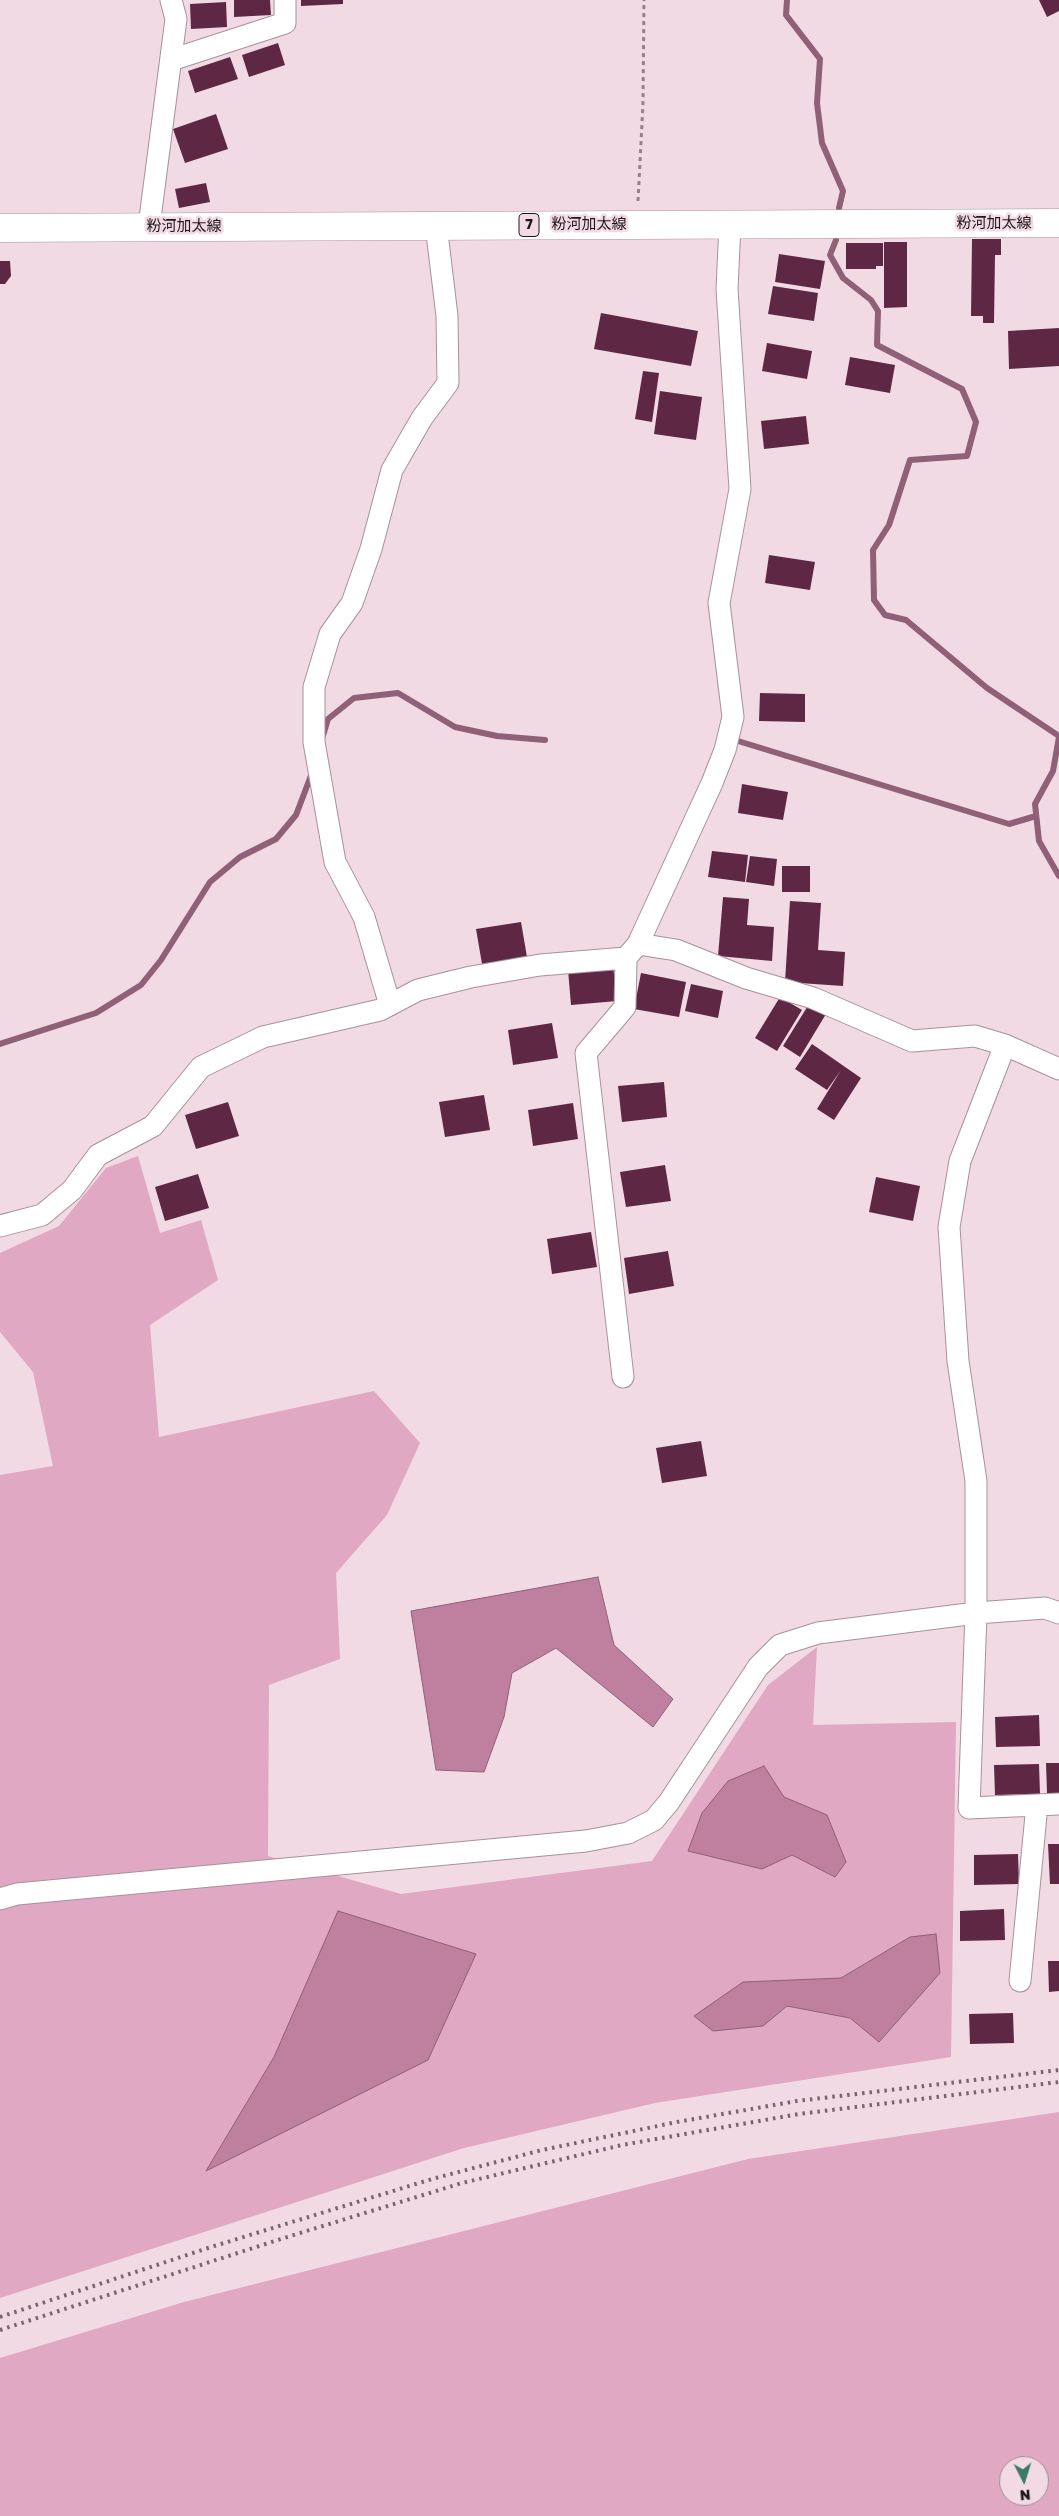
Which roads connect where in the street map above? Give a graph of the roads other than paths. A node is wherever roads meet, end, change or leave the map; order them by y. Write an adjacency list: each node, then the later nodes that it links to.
1 (171, 0): 3 (street)
2 (285, 0): 3 (street)
3 (171, 60): 7 (street)
4 (1059, 223): 5 (main road, 粉河加太線 / 7)
5 (730, 224): 6 (main road, 粉河加太線 / 7); 9 (street)
6 (436, 225): 7 (main road, 粉河加太線 / 7); 10 (street)
7 (149, 226): 8 (main road, 粉河加太線 / 7)
8 (0, 228)
9 (632, 951): 10 (street); 11 (street); 14 (street)
10 (390, 1005): 13 (street)
11 (1005, 1045): 12 (street); 15 (street)
12 (1059, 1069)
13 (0, 1226)
14 (622, 1377)
15 (976, 1613): 16 (street); 18 (street); 19 (street)
16 (1059, 1613)
17 (1059, 1804): 18 (street)
18 (1037, 1805): 20 (street)
19 (0, 1899)
20 (1020, 1981)

